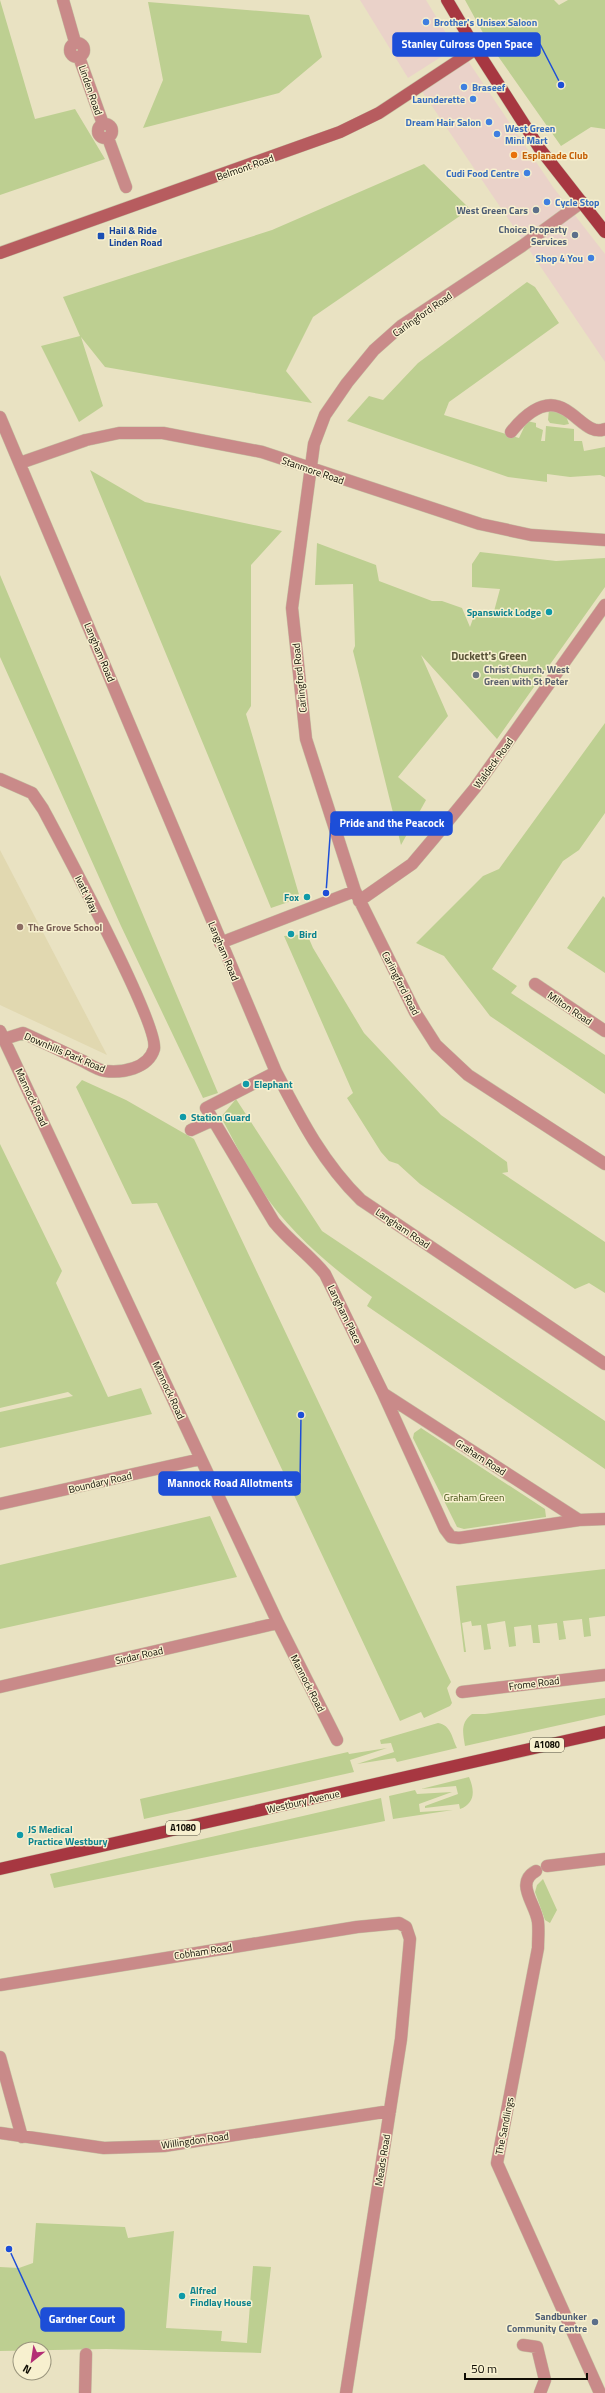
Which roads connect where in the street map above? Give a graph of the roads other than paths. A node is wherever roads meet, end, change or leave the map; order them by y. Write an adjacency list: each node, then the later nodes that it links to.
1 (63, 0): 4 (street, Linden Road)
2 (447, 0): 3 (main road)
3 (476, 49): 5 (main road); 7 (main road, Belmont Road)
4 (126, 187)
5 (582, 202): 6 (main road); 12 (street, Carlingford Road)
6 (605, 232)
7 (0, 253)
8 (0, 417): 11 (street, Langham Road)
9 (605, 430): 10 (street)
10 (511, 432)
11 (20, 463): 12 (street, Stanmore Road); 17 (street, Langham Road)
12 (310, 470): 13 (street, Stanmore Road); 16 (street, Carlingford Road)
13 (605, 540)
14 (605, 605): 16 (street, Waldeck Road)
15 (0, 779): 19 (street, Ivatt Way)
16 (357, 896): 17 (street, Waldeck Road); 25 (street, Carlingford Road)
17 (220, 943): 22 (street, Langham Road)
18 (535, 984): 20 (street, Milton Road)
19 (152, 1030): 21 (street, Downhills Park Road)
20 (605, 1031)
21 (2, 1035): 28 (street, Mannock Road)
22 (276, 1072): 23 (street, Langham Place); 26 (street, Langham Road)
23 (213, 1120): 24 (street); 27 (street, Langham Place)
24 (191, 1130)
25 (605, 1164)
26 (605, 1364)
27 (383, 1393): 31 (street, Graham Road); 31 (street, Langham Place)
28 (201, 1459): 29 (street, Boundary Road); 32 (street, Mannock Road)
29 (0, 1504)
30 (605, 1519): 31 (street)
31 (579, 1520)
32 (278, 1624): 34 (street, Sirdar Road); 37 (street, Mannock Road)
33 (605, 1675): 35 (street, Frome Road)
34 (0, 1687)
35 (462, 1692)
36 (605, 1732): 40 (main road, Westbury Avenue / A1080)
37 (337, 1740)
38 (605, 1859): 39 (street)
39 (547, 1866)
40 (0, 1869)
41 (536, 1871): 53 (street, The Sandlings)
42 (406, 1927): 43 (street, Cobham Road); 45 (street, Meads Road)
43 (0, 1985)
44 (0, 2057): 47 (street)
45 (390, 2110): 47 (street, Willingdon Road); 51 (street, Meads Road)
46 (0, 2133): 47 (street, Willingdon Road)
47 (22, 2137)
48 (523, 2345): 52 (street)
49 (86, 2354): 50 (street)
50 (85, 2393)
51 (346, 2393)
52 (540, 2393)
53 (600, 2393)

